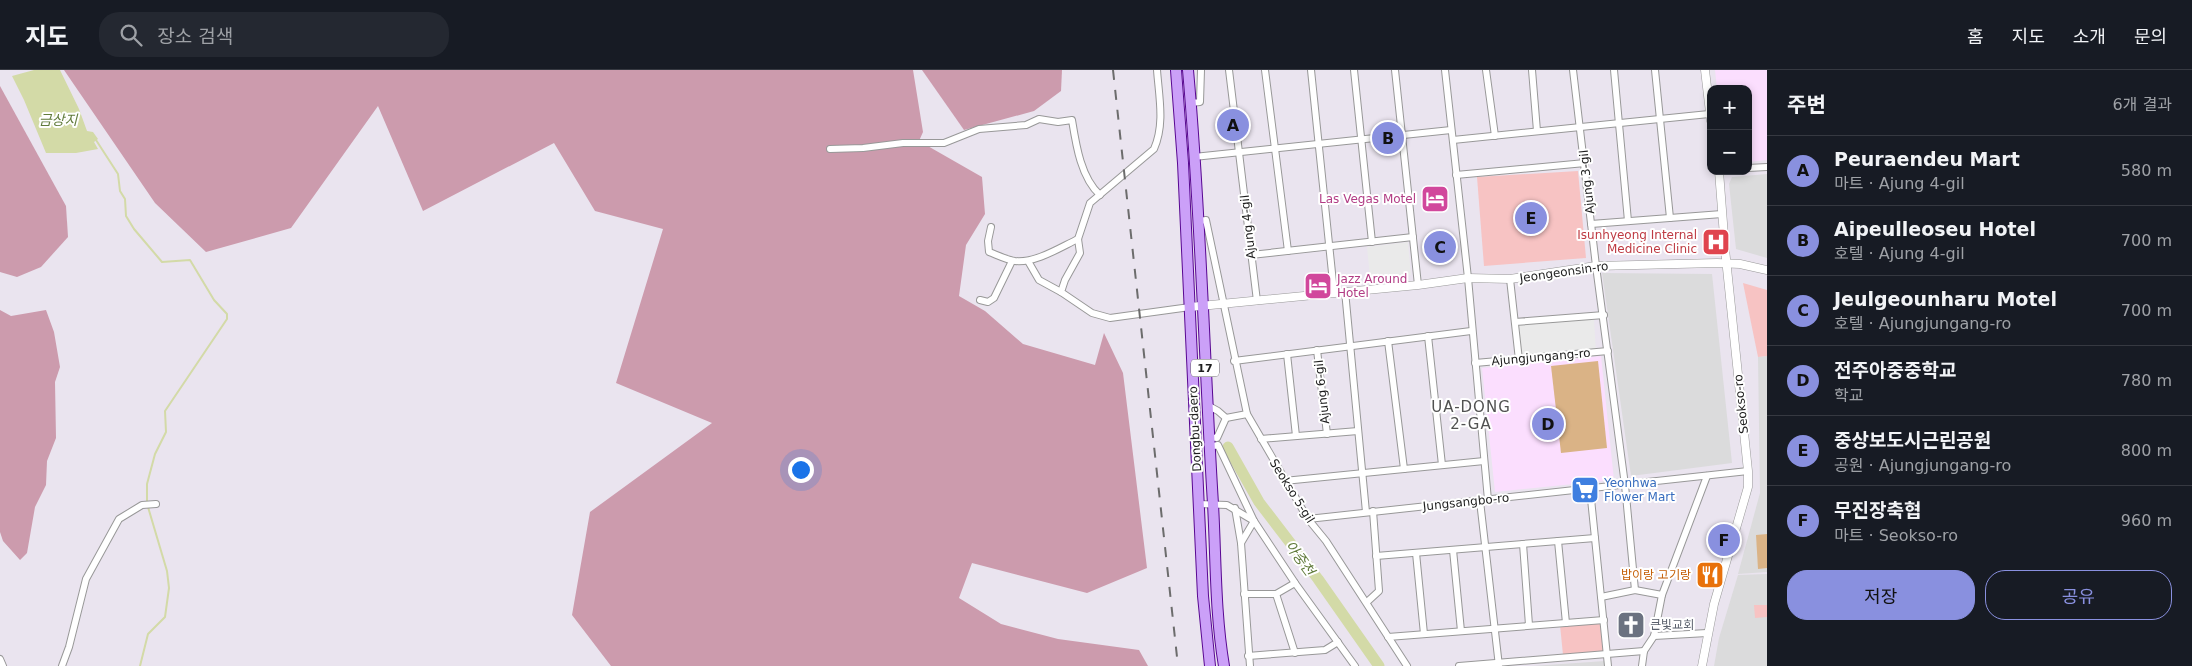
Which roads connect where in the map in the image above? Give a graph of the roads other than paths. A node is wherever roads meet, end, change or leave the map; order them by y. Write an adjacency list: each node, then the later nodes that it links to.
1 (1157, 70): 39 (street)
2 (1176, 70): 66 (main road, Dongbu-daero / 17)
3 (1188, 70): 18 (main road, Dongbu-daero / 17)
4 (1201, 70): 18 (street)
5 (1229, 70): 32 (street, Ajung 4-gil)
6 (1265, 70): 31 (street)
7 (1311, 70): 29 (street)
8 (1354, 70): 27 (street)
9 (1395, 70): 25 (street)
10 (1446, 70): 23 (street, Ajungjungang-ro)
11 (1486, 70): 26 (street)
12 (1532, 70): 24 (street)
13 (1574, 70): 22 (street, Ajung 3-gil)
14 (1655, 70): 20 (street)
15 (1705, 70): 17 (street)
16 (1614, 72): 21 (street)
17 (1707, 89)
18 (1191, 103): 33 (main road, Dongbu-daero / 17)
19 (1707, 118): 20 (street)
20 (1661, 120): 21 (street); 41 (street)
21 (1619, 122): 22 (street); 43 (street)
22 (1581, 128): 24 (street); 34 (street, Ajung 3-gil)
23 (1451, 130): 25 (street); 28 (street, Ajungjungang-ro)
24 (1537, 131): 26 (street)
25 (1402, 135): 27 (street); 46 (street)
26 (1494, 136): 28 (street)
27 (1362, 139): 29 (street); 48 (street)
28 (1453, 140): 37 (street, Ajungjungang-ro)
29 (1320, 144): 31 (street); 49 (street)
30 (830, 149): 39 (street)
31 (1275, 149): 32 (street); 50 (street)
32 (1240, 152): 33 (street); 51 (street, Ajung 4-gil)
33 (1194, 157): 42 (main road, Dongbu-daero / 17)
34 (1585, 163): 37 (street); 44 (street, Ajung 3-gil)
35 (1767, 167): 36 (street)
36 (1752, 168)
37 (1456, 175): 57 (street, Ajungjungang-ro)
38 (1719, 175): 40 (street, Seokso-ro)
39 (1100, 195): 47 (street)
40 (1722, 214): 41 (street); 54 (street, Seokso-ro)
41 (1670, 218): 43 (street)
42 (1199, 221): 65 (street, Seokso 5-gil); 67 (main road, Dongbu-daero / 17)
43 (1628, 221): 44 (street)
44 (1591, 224): 55 (street, Ajung 3-gil)
45 (991, 227): 52 (street)
46 (1413, 237): 48 (street); 59 (street)
47 (1078, 239): 53 (street); 61 (street)
48 (1372, 242): 49 (street)
49 (1331, 246): 50 (street); 62 (street)
50 (1288, 251): 51 (street)
51 (1251, 255): 64 (street, Ajung 4-gil)
52 (1012, 261): 53 (street); 63 (street)
53 (1028, 261): 61 (street)
54 (1726, 263): 55 (street, Jeongeonsin-ro); 56 (street, Jeongeonsin-ro); 91 (street, Seokso-ro)
55 (1596, 266): 58 (street, Jeongeonsin-ro); 68 (street, Ajung 3-gil)
56 (1767, 270)
57 (1468, 278): 58 (street, Jeongeonsin-ro); 59 (street, Jeongeonsin-ro); 70 (street, Ajungjungang-ro)
58 (1510, 279): 69 (street, Jeongeonsin-ro)
59 (1418, 285): 60 (street, Jeongeonsin-ro)
60 (1345, 291): 62 (street, Jeongeonsin-ro); 73 (street)
61 (1061, 292): 66 (street)
62 (1334, 292): 64 (street, Jeongeonsin-ro)
63 (980, 300)
64 (1256, 301): 65 (street, Jeongeonsin-ro)
65 (1224, 304): 67 (street, Jeongeonsin-ro); 78 (street, Seokso 5-gil)
66 (1190, 307): 67 (street, Jeongeonsin-ro); 99 (main road, Dongbu-daero / 17)
67 (1202, 307): 80 (main road, Dongbu-daero / 17)
68 (1604, 315): 69 (street); 75 (street, Ajung 3-gil)
69 (1515, 322): 77 (street, Jeongeonsin-ro)
70 (1471, 331): 71 (street, Ajung 6-gil); 79 (street, Ajungjungang-ro)
71 (1428, 336): 72 (street, Ajung 6-gil); 89 (street)
72 (1388, 341): 73 (street, Ajung 6-gil); 90 (street)
73 (1350, 346): 74 (street, Ajung 6-gil); 83 (street)
74 (1317, 350): 76 (street, Ajung 6-gil); 84 (street, Ajung 6-gil)
75 (1608, 351): 77 (street, Ajungjungang-ro); 95 (street, Ajung 3-gil)
76 (1287, 354): 78 (street, Ajung 6-gil); 85 (street)
77 (1519, 360): 79 (street, Ajungjungang-ro)
78 (1234, 361): 81 (street, Seokso 5-gil)
79 (1474, 363): 88 (street, Ajungjungang-ro)
80 (1206, 405): 82 (street); 87 (main road, Dongbu-daero / 17)
81 (1247, 414): 82 (street); 86 (street, Seokso 5-gil)
82 (1226, 418): 87 (street)
83 (1358, 431): 84 (street); 92 (street)
84 (1327, 434): 85 (street)
85 (1296, 436): 86 (street)
86 (1261, 439): 94 (street, Seokso 5-gil)
87 (1213, 442): 100 (main road, Dongbu-daero / 17); 104 (street)
88 (1484, 461): 89 (street); 97 (street, Ajungjungang-ro)
89 (1442, 465): 90 (street)
90 (1404, 469): 92 (street)
91 (1748, 471): 93 (street, Jungsangbo-ro); 125 (street, Seokso-ro)
92 (1362, 473): 94 (street); 102 (street)
93 (1707, 476): 95 (street, Jungsangbo-ro); 117 (street)
94 (1284, 481): 103 (street, Seokso 5-gil)
95 (1625, 485): 96 (street, Jungsangbo-ro); 114 (street)
96 (1590, 489): 97 (street, Jungsangbo-ro); 105 (street)
97 (1484, 500): 102 (street, Jungsangbo-ro); 109 (street, Ajungjungang-ro)
98 (154, 504): 137 (street)
99 (1198, 504): 100 (street); 138 (main road, Dongbu-daero / 17)
100 (1212, 504): 101 (street); 139 (main road, Dongbu-daero / 17)
101 (1235, 508): 104 (street); 107 (street)
102 (1369, 512): 103 (street, Jungsangbo-ro); 112 (street)
103 (1308, 519): 119 (street, Seokso 5-gil)
104 (1254, 521): 107 (street); 113 (street)
105 (1595, 538): 106 (street); 118 (street)
106 (1558, 540): 108 (street); 121 (street)
107 (1240, 543): 115 (street)
108 (1523, 544): 109 (street); 122 (street)
109 (1486, 547): 110 (street); 123 (street, Ajungjungang-ro)
110 (1453, 550): 111 (street); 124 (street)
111 (1416, 553): 112 (street); 126 (street)
112 (1376, 556): 119 (street)
113 (1295, 583): 116 (street); 129 (street)
114 (1635, 590): 117 (street); 118 (street)
115 (1244, 594): 116 (street); 133 (street)
116 (1276, 594): 131 (street)
117 (1662, 595): 127 (street)
118 (1601, 597): 120 (street)
119 (1367, 602): 128 (street, Seokso 5-gil)
120 (1604, 620): 121 (street); 132 (street)
121 (1566, 622): 122 (street)
122 (1529, 625): 123 (street)
123 (1495, 628): 124 (street); 135 (street, Ajungjungang-ro)
124 (1461, 631): 126 (street)
125 (1707, 632): 127 (street); 146 (street, Seokso-ro)
126 (1424, 634): 128 (street)
127 (1654, 636): 130 (street)
128 (1388, 637): 142 (street, Seokso 5-gil)
129 (1338, 642): 131 (street); 141 (street)
130 (1644, 652): 132 (street); 145 (street)
131 (1295, 654): 133 (street)
132 (1607, 654): 135 (street); 144 (street)
133 (1248, 656): 140 (street)
134 (0, 659): 136 (street)
135 (1499, 664): 143 (street)
136 (3, 666)
137 (62, 666)
138 (1210, 666)
139 (1224, 666)
140 (1250, 666)
141 (1355, 666)
142 (1407, 666)
143 (1459, 666)
144 (1608, 666)
145 (1642, 666)
146 (1702, 666)

